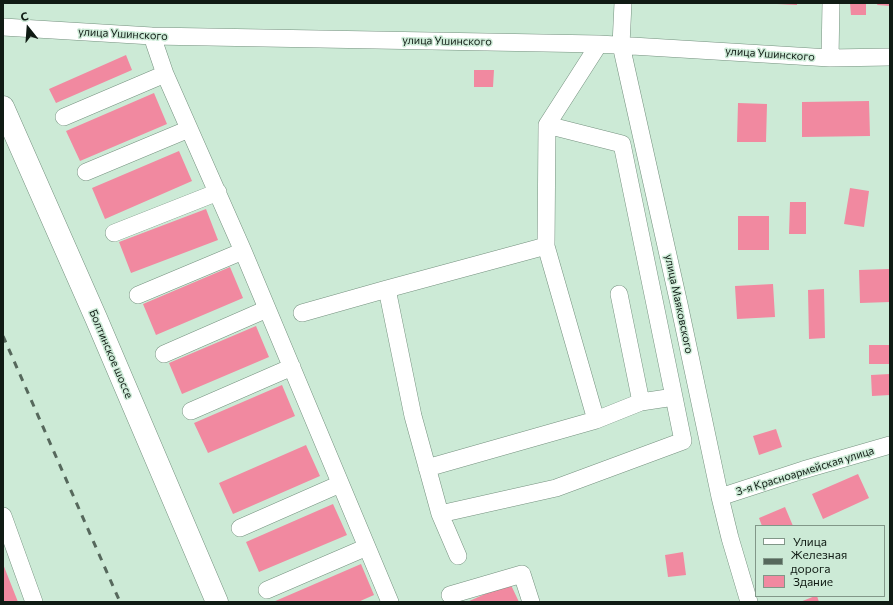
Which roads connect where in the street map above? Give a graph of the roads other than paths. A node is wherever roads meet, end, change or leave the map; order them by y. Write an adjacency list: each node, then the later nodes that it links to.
1 (623, 3): 6 (street, улица Маяковского)
2 (831, 3): 8 (street)
3 (3, 27): 4 (street, улица Ушинского)
4 (152, 36): 5 (street, улица Ушинского); 9 (street)
5 (599, 44): 6 (street, улица Ушинского); 12 (street)
6 (621, 44): 8 (street, улица Ушинского); 33 (street, улица Маяковского)
7 (890, 57): 8 (street, улица Ушинского)
8 (830, 58)
9 (165, 74): 11 (street); 13 (street)
10 (3, 107): 42 (main road, Болтинское шоссе)
11 (64, 117)
12 (547, 125): 17 (street); 26 (street)
13 (189, 129): 14 (street); 15 (street)
14 (86, 172)
15 (218, 192): 16 (street); 18 (street)
16 (114, 233)
17 (546, 246): 19 (street); 29 (street)
18 (243, 251): 21 (street); 22 (street)
19 (387, 289): 23 (street); 31 (street)
20 (619, 294): 27 (street)
21 (138, 295)
22 (267, 309): 24 (street); 25 (street)
23 (302, 313)
24 (164, 354)
25 (292, 367): 28 (street); 32 (street)
26 (674, 397): 27 (street); 34 (street)
27 (641, 402): 29 (street)
28 (191, 411)
29 (596, 420): 31 (street)
30 (890, 445): 33 (street, 3-я Красноармейская улица)
31 (427, 468): 34 (street)
32 (340, 484): 36 (street); 37 (street)
33 (720, 497): 45 (street, улица Маяковского)
34 (440, 514): 38 (street)
35 (3, 516): 41 (street)
36 (240, 528)
37 (366, 547): 39 (street); 43 (street)
38 (458, 556)
39 (267, 590)
40 (450, 595): 44 (street)
41 (34, 602)
42 (217, 602)
43 (390, 602)
44 (531, 602)
45 (749, 602)

